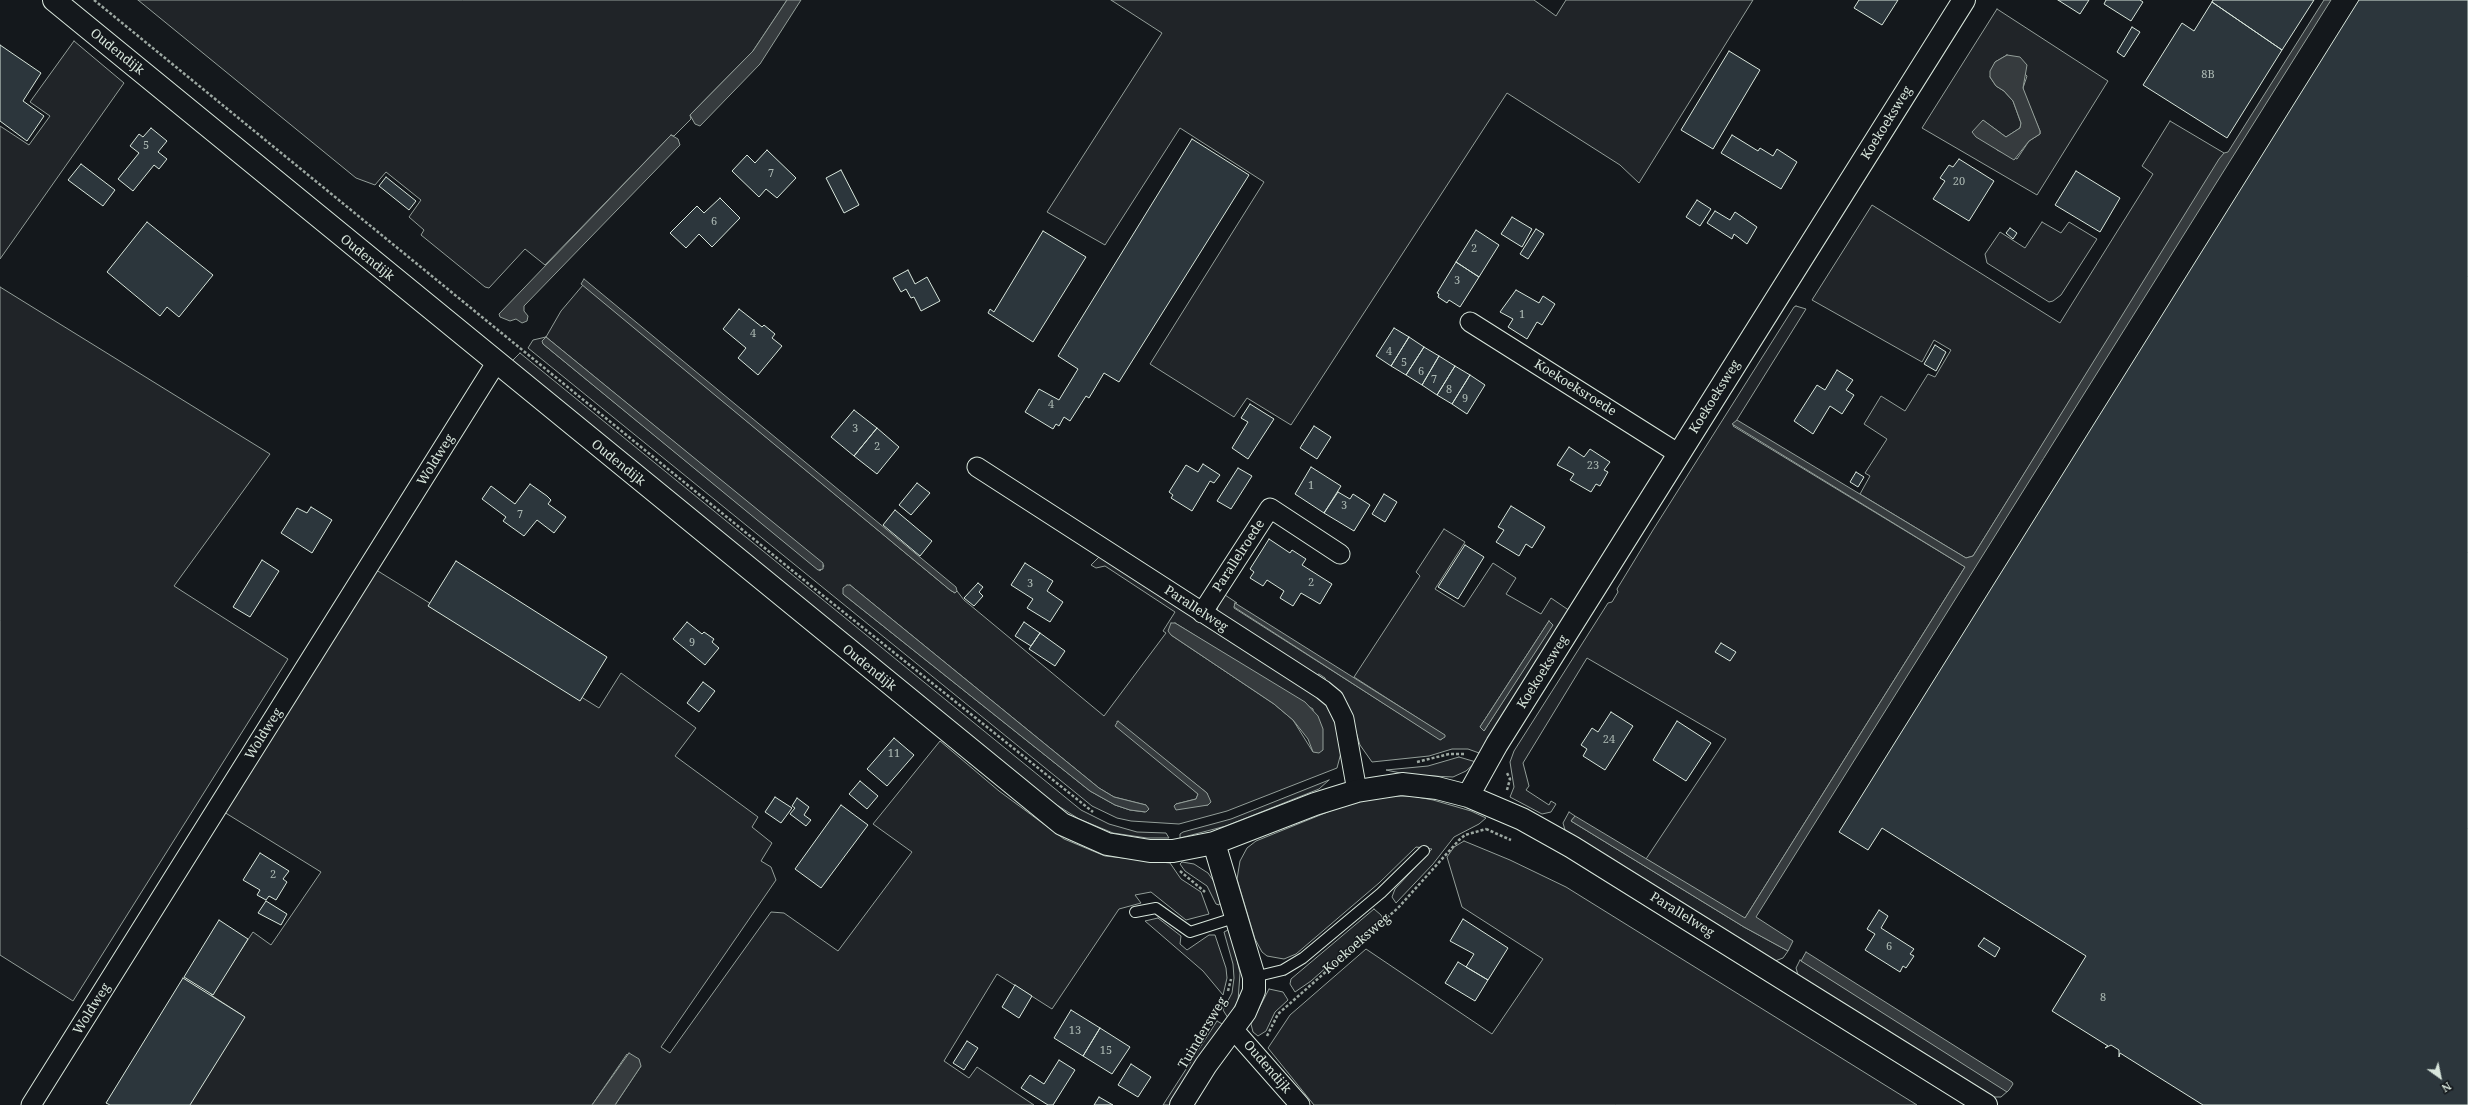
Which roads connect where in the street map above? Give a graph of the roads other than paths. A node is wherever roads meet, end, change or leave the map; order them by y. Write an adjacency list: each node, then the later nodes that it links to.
1 (54, 0): 4 (street, Oudendijk)
2 (1964, 0): 5 (street, Koekoeksweg)
3 (1470, 322): 5 (street, Koekoeksroede)
4 (496, 363): 11 (street, Oudendijk); 17 (street, Woldweg)
5 (1679, 454): 10 (street, Koekoeksweg)
6 (977, 467): 8 (street, Parallelweg)
7 (1340, 554): 8 (street, Parallelroede)
8 (1202, 613): 9 (street, Parallelweg)
9 (1357, 790): 10 (street, Parallelweg); 11 (street, Parallelweg)
10 (1468, 796): 20 (street, Parallelweg)
11 (1214, 843): 14 (street, Tuindersweg)
12 (1424, 851): 15 (lane, Koekoeksweg)
13 (1135, 912): 14 (lane)
14 (1227, 920): 15 (street, Tuindersweg)
15 (1254, 976): 16 (street, Tuindersweg)
16 (1233, 1029): 18 (street, Tuindersweg); 19 (street, Oudendijk)
17 (31, 1105)
18 (1181, 1105)
19 (1300, 1105)
20 (1986, 1105)

